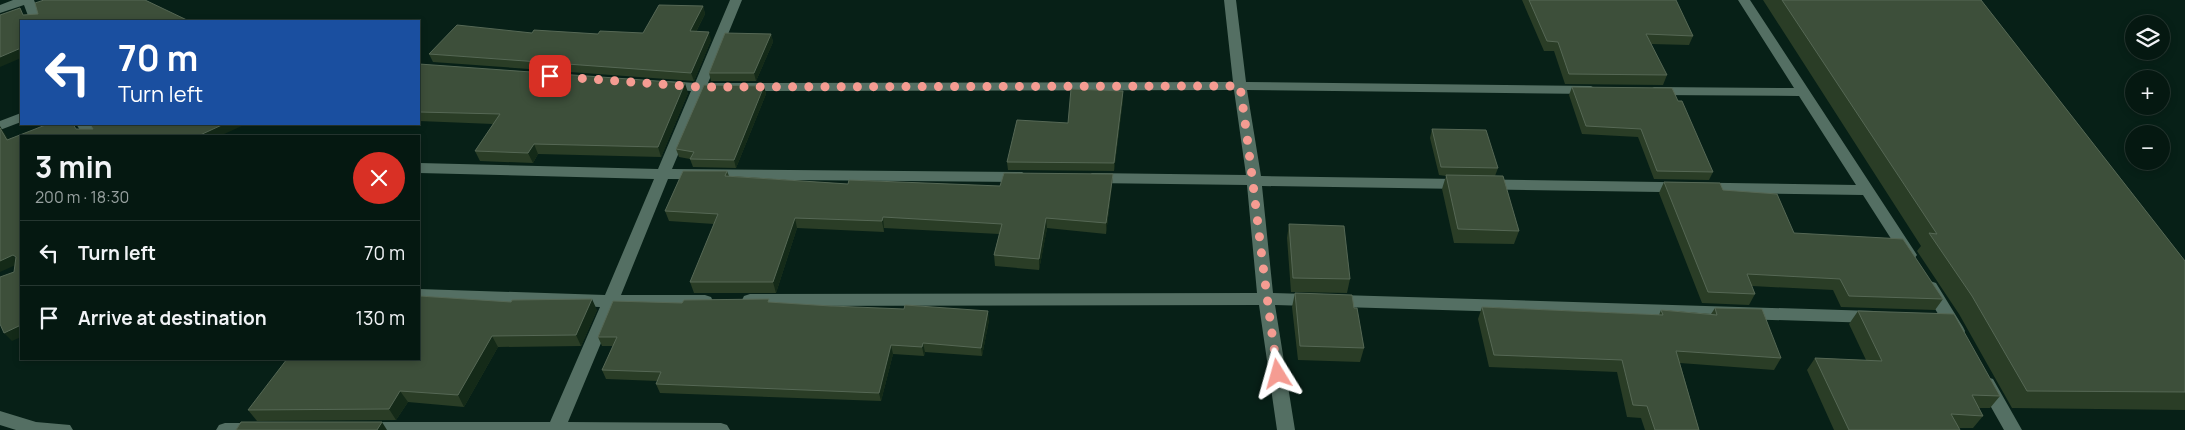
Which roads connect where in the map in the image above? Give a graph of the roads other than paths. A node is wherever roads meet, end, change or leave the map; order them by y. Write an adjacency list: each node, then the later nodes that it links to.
1 (27, 0): 5 (street); 6 (street)
2 (736, 0): 9 (street)
3 (1230, 0): 8 (street)
4 (1744, 0): 12 (street)
5 (0, 9)
6 (36, 20)
7 (651, 84): 9 (street)
8 (1240, 86): 9 (street); 10 (street); 19 (street)
9 (699, 87): 16 (street)
10 (1605, 90)
11 (1644, 90): 12 (street)
12 (1802, 92): 20 (street)
13 (20, 117): 14 (street)
14 (0, 126)
15 (420, 168): 16 (street)
16 (662, 174): 17 (street); 23 (street)
17 (1037, 177)
18 (1076, 178): 19 (street)
19 (1254, 179): 20 (street); 22 (street)
20 (1866, 190): 26 (street)
21 (420, 295): 23 (street)
22 (1266, 299): 23 (street); 24 (street); 36 (street)
23 (610, 301): 31 (street)
24 (1891, 318)
25 (1931, 319): 26 (street)
26 (1951, 319): 27 (street)
27 (1965, 345)
28 (1980, 370): 37 (street)
29 (0, 418): 32 (street)
30 (352, 429): 31 (street)
31 (557, 429): 35 (street)
32 (64, 430)
33 (225, 430): 34 (street)
34 (274, 430)
35 (721, 430)
36 (1286, 430)
37 (2013, 430)

